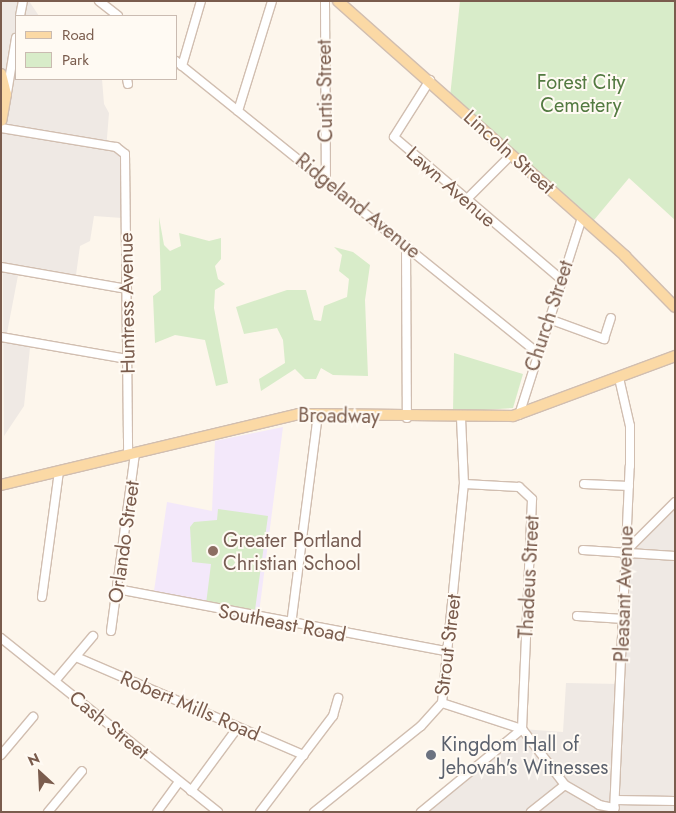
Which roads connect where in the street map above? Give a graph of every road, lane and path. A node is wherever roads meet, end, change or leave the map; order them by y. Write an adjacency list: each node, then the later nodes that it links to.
1 (23, 1): 8 (street)
2 (99, 1): 7 (street)
3 (201, 1): 11 (street)
4 (272, 1): 15 (street)
5 (325, 1): 20 (street, Curtis Street)
6 (338, 1): 13 (main road, Lincoln Street)
7 (107, 4): 9 (street)
8 (20, 15)
9 (117, 15)
10 (15, 44): 14 (street)
11 (179, 64): 15 (street, Ridgeland Avenue)
12 (1, 74): 14 (main road)
13 (430, 80): 19 (main road, Lincoln Street); 21 (street, Lawn Avenue)
14 (6, 94): 17 (main road)
15 (238, 111): 20 (street, Ridgeland Avenue)
16 (1, 114): 17 (main road)
17 (1, 121)
18 (1, 128): 26 (street, Huntress Avenue)
19 (511, 155): 21 (street); 22 (main road, Lincoln Street)
20 (326, 180): 23 (street, Ridgeland Avenue)
21 (466, 200): 25 (street, Lawn Avenue)
22 (582, 218): 25 (street, Church Street); 27 (main road, Lincoln Street)
23 (406, 245): 31 (street, Ridgeland Avenue); 37 (street)
24 (1, 267): 26 (street)
25 (562, 280): 29 (street, Church Street)
26 (127, 289): 33 (street, Huntress Avenue)
27 (675, 307)
28 (611, 318): 29 (street)
29 (549, 319): 31 (street, Church Street)
30 (1, 337): 33 (street)
31 (537, 352): 36 (street, Church Street)
32 (675, 356): 34 (main road, Broadway)
33 (127, 359): 39 (street, Huntress Avenue)
34 (619, 378): 36 (main road, Broadway); 44 (street, Pleasant Avenue)
35 (318, 414): 37 (main road, Broadway); 39 (main road, Broadway); 53 (street)
36 (519, 415): 38 (main road, Broadway)
37 (407, 418): 38 (main road, Broadway)
38 (462, 418): 41 (street, Strout Street)
39 (131, 454): 40 (main road, Broadway); 49 (street, Orlando Street)
40 (59, 471): 43 (main road, Broadway); 50 (street)
41 (464, 484): 57 (street, Strout Street); 64 (street, Thadeus Street)
42 (584, 484): 44 (street)
43 (1, 485)
44 (629, 486): 47 (street, Pleasant Avenue)
45 (675, 502): 47 (street)
46 (583, 550): 47 (street)
47 (626, 551): 48 (street); 52 (street, Pleasant Avenue)
48 (675, 556)
49 (117, 589): 53 (street, Southeast Road); 54 (street, Orlando Street)
50 (42, 597)
51 (578, 616): 52 (street)
52 (624, 619): 72 (street, Pleasant Avenue)
53 (291, 625): 57 (street, Southeast Road)
54 (111, 631)
55 (93, 636): 58 (street)
56 (1, 638): 59 (street, Cash Street)
57 (449, 652): 61 (street, Strout Street)
58 (76, 657): 59 (street); 63 (street, Robert Mills Road)
59 (55, 681): 68 (street, Cash Street)
60 (338, 698): 66 (street)
61 (442, 703): 64 (street); 77 (street, Strout Street)
62 (33, 717): 65 (street)
63 (238, 728): 66 (street, Robert Mills Road); 70 (street)
64 (522, 729): 69 (street); 78 (street)
65 (1, 754)
66 (304, 755): 76 (street)
67 (82, 771): 73 (street)
68 (179, 782): 70 (street, Cash Street); 74 (street)
69 (565, 785): 72 (street); 79 (street)
70 (191, 791): 75 (street, Cash Street)
71 (675, 801): 72 (street)
72 (615, 806)
73 (48, 812)
74 (156, 812)
75 (218, 812)
76 (260, 812)
77 (314, 812)
78 (421, 812)
79 (531, 812)

